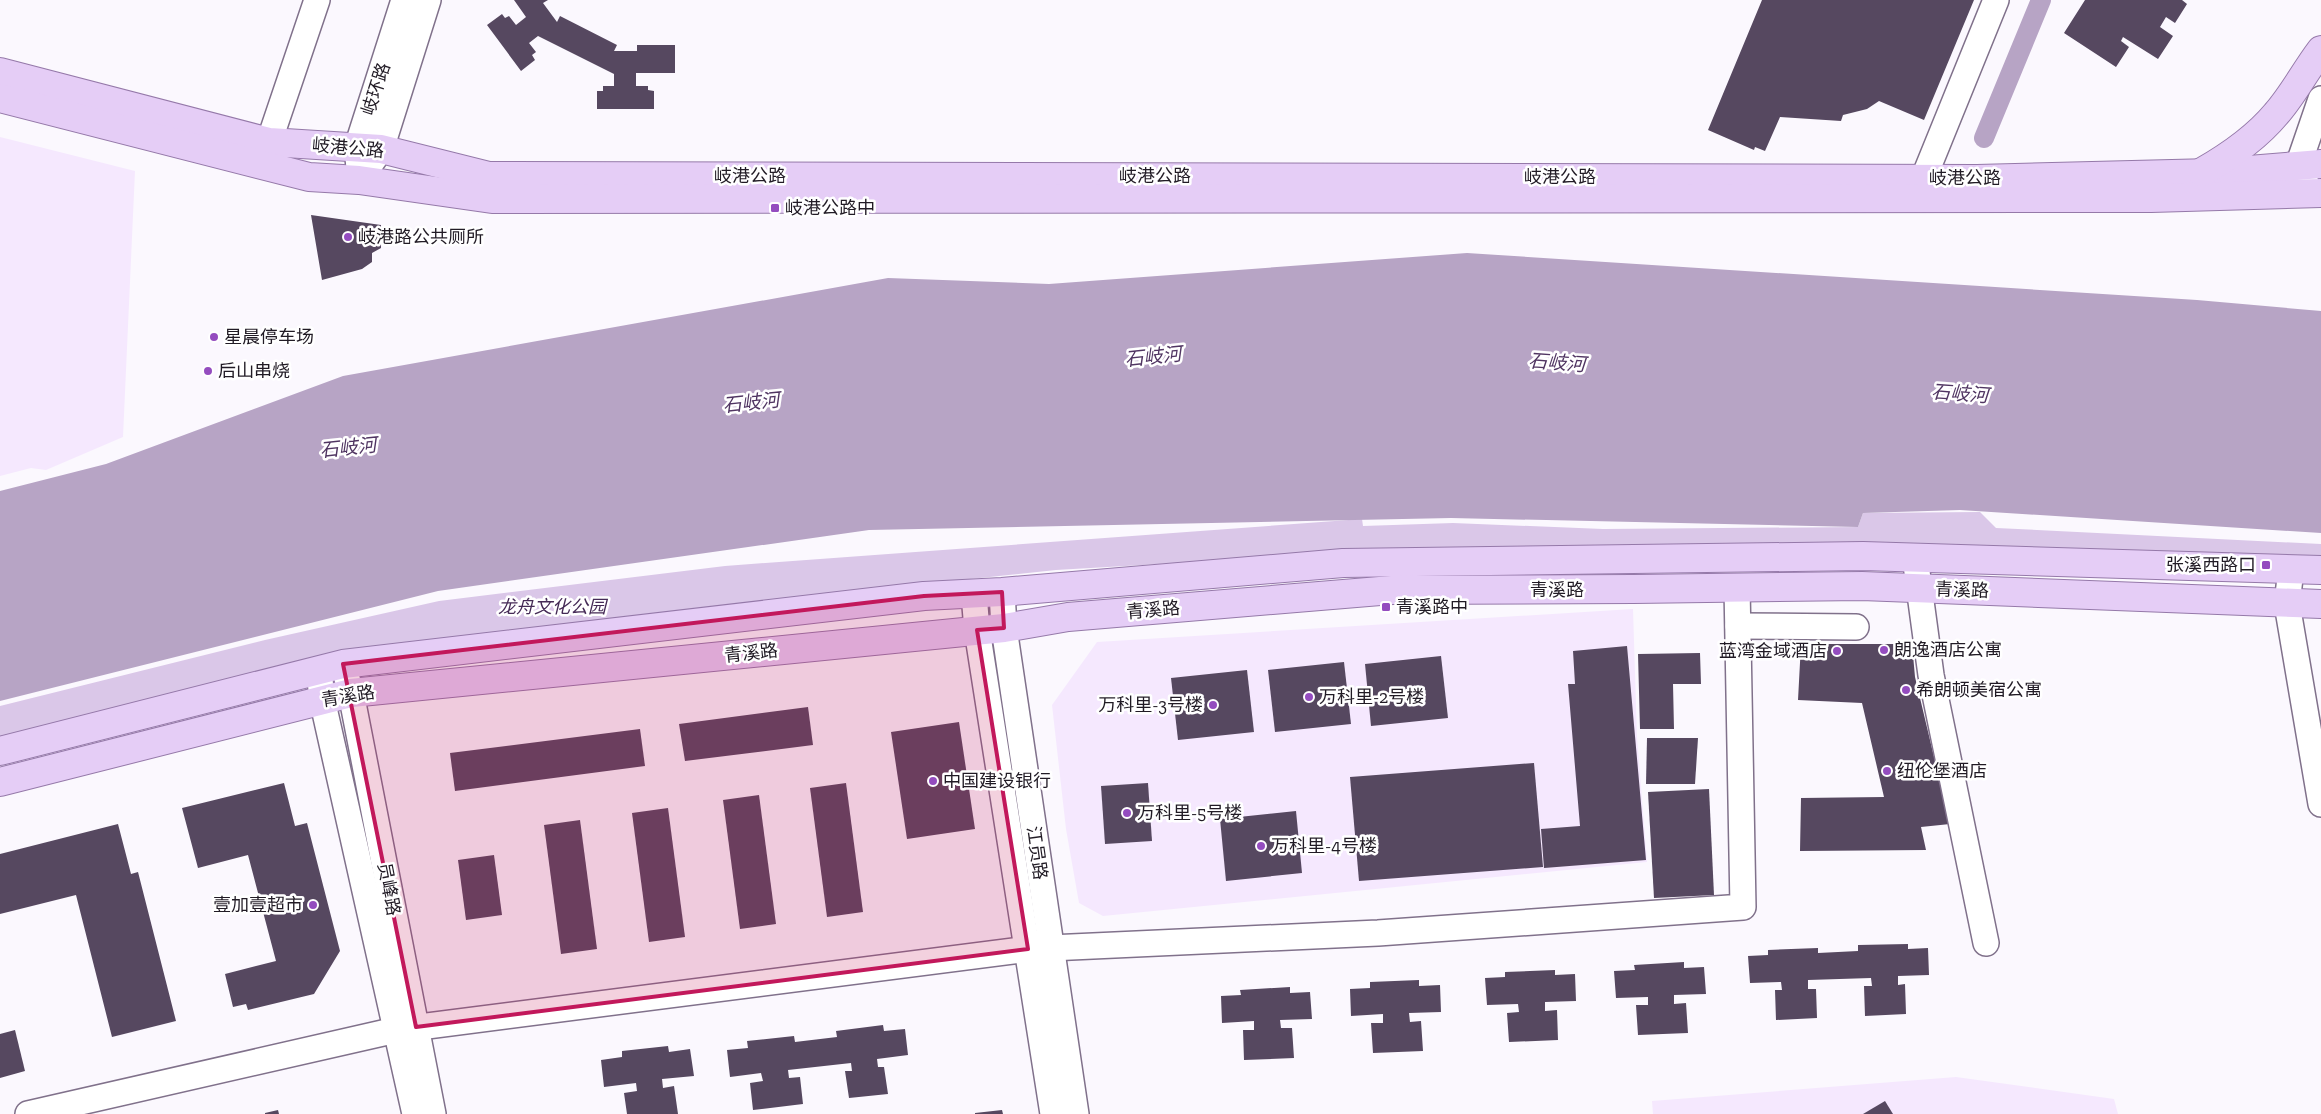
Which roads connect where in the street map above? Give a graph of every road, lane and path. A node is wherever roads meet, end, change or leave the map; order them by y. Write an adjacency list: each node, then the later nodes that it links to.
1 (317, 0): 9 (street)
2 (404, 0): 10 (street, 岐环路)
3 (428, 0): 10 (street, 岐环路)
4 (1996, 0): 14 (street)
5 (2321, 50): 12 (main road)
6 (0, 72): 9 (main road, 岐港公路)
7 (0, 98): 13 (main road, 岐港公路)
8 (2321, 99): 11 (street)
9 (269, 142): 10 (main road, 岐港公路)
10 (369, 148): 13 (street); 14 (main road, 岐港公路)
11 (2309, 165): 12 (main road, 岐港公路); 15 (street)
12 (2199, 174): 14 (main road, 岐港公路)
13 (359, 180): 14 (main road, 岐港公路)
14 (1920, 188): 15 (main road, 岐港公路)
15 (2318, 189)
16 (1915, 557): 17 (main road, 青溪路); 20 (street); 21 (main road, 青溪路)
17 (2291, 568): 18 (main road, 青溪路); 23 (street)
18 (2321, 570)
19 (1737, 587): 20 (main road, 青溪路); 25 (street); 26 (main road, 青溪路)
20 (1918, 588): 23 (main road, 青溪路); 35 (street)
21 (1002, 592): 22 (main road, 青溪路); 26 (street, 江员路)
22 (974, 594): 28 (street, 江员路); 29 (main road, 青溪路)
23 (2287, 604): 24 (main road, 青溪路); 34 (street)
24 (2321, 604)
25 (1738, 626): 27 (street); 36 (street)
26 (1004, 628): 28 (main road, 青溪路); 36 (street, 江员路)
27 (1856, 628)
28 (977, 630): 30 (main road, 青溪路); 36 (street, 江员路)
29 (331, 667): 30 (street, 员峰路); 31 (street, 员峰路); 32 (main road, 青溪路)
30 (351, 693): 31 (main road, 青溪路); 37 (street, 员峰路)
31 (322, 699): 33 (main road, 青溪路); 37 (street, 员峰路)
32 (0, 751)
33 (0, 782)
34 (2321, 804)
35 (1986, 942)
36 (1040, 949): 37 (street); 41 (street, 江员路); 42 (street, 江员路)
37 (406, 1029): 38 (street); 39 (street, 员峰路); 40 (street, 员峰路)
38 (28, 1114)
39 (415, 1114)
40 (433, 1114)
41 (1054, 1114)
42 (1076, 1114)

